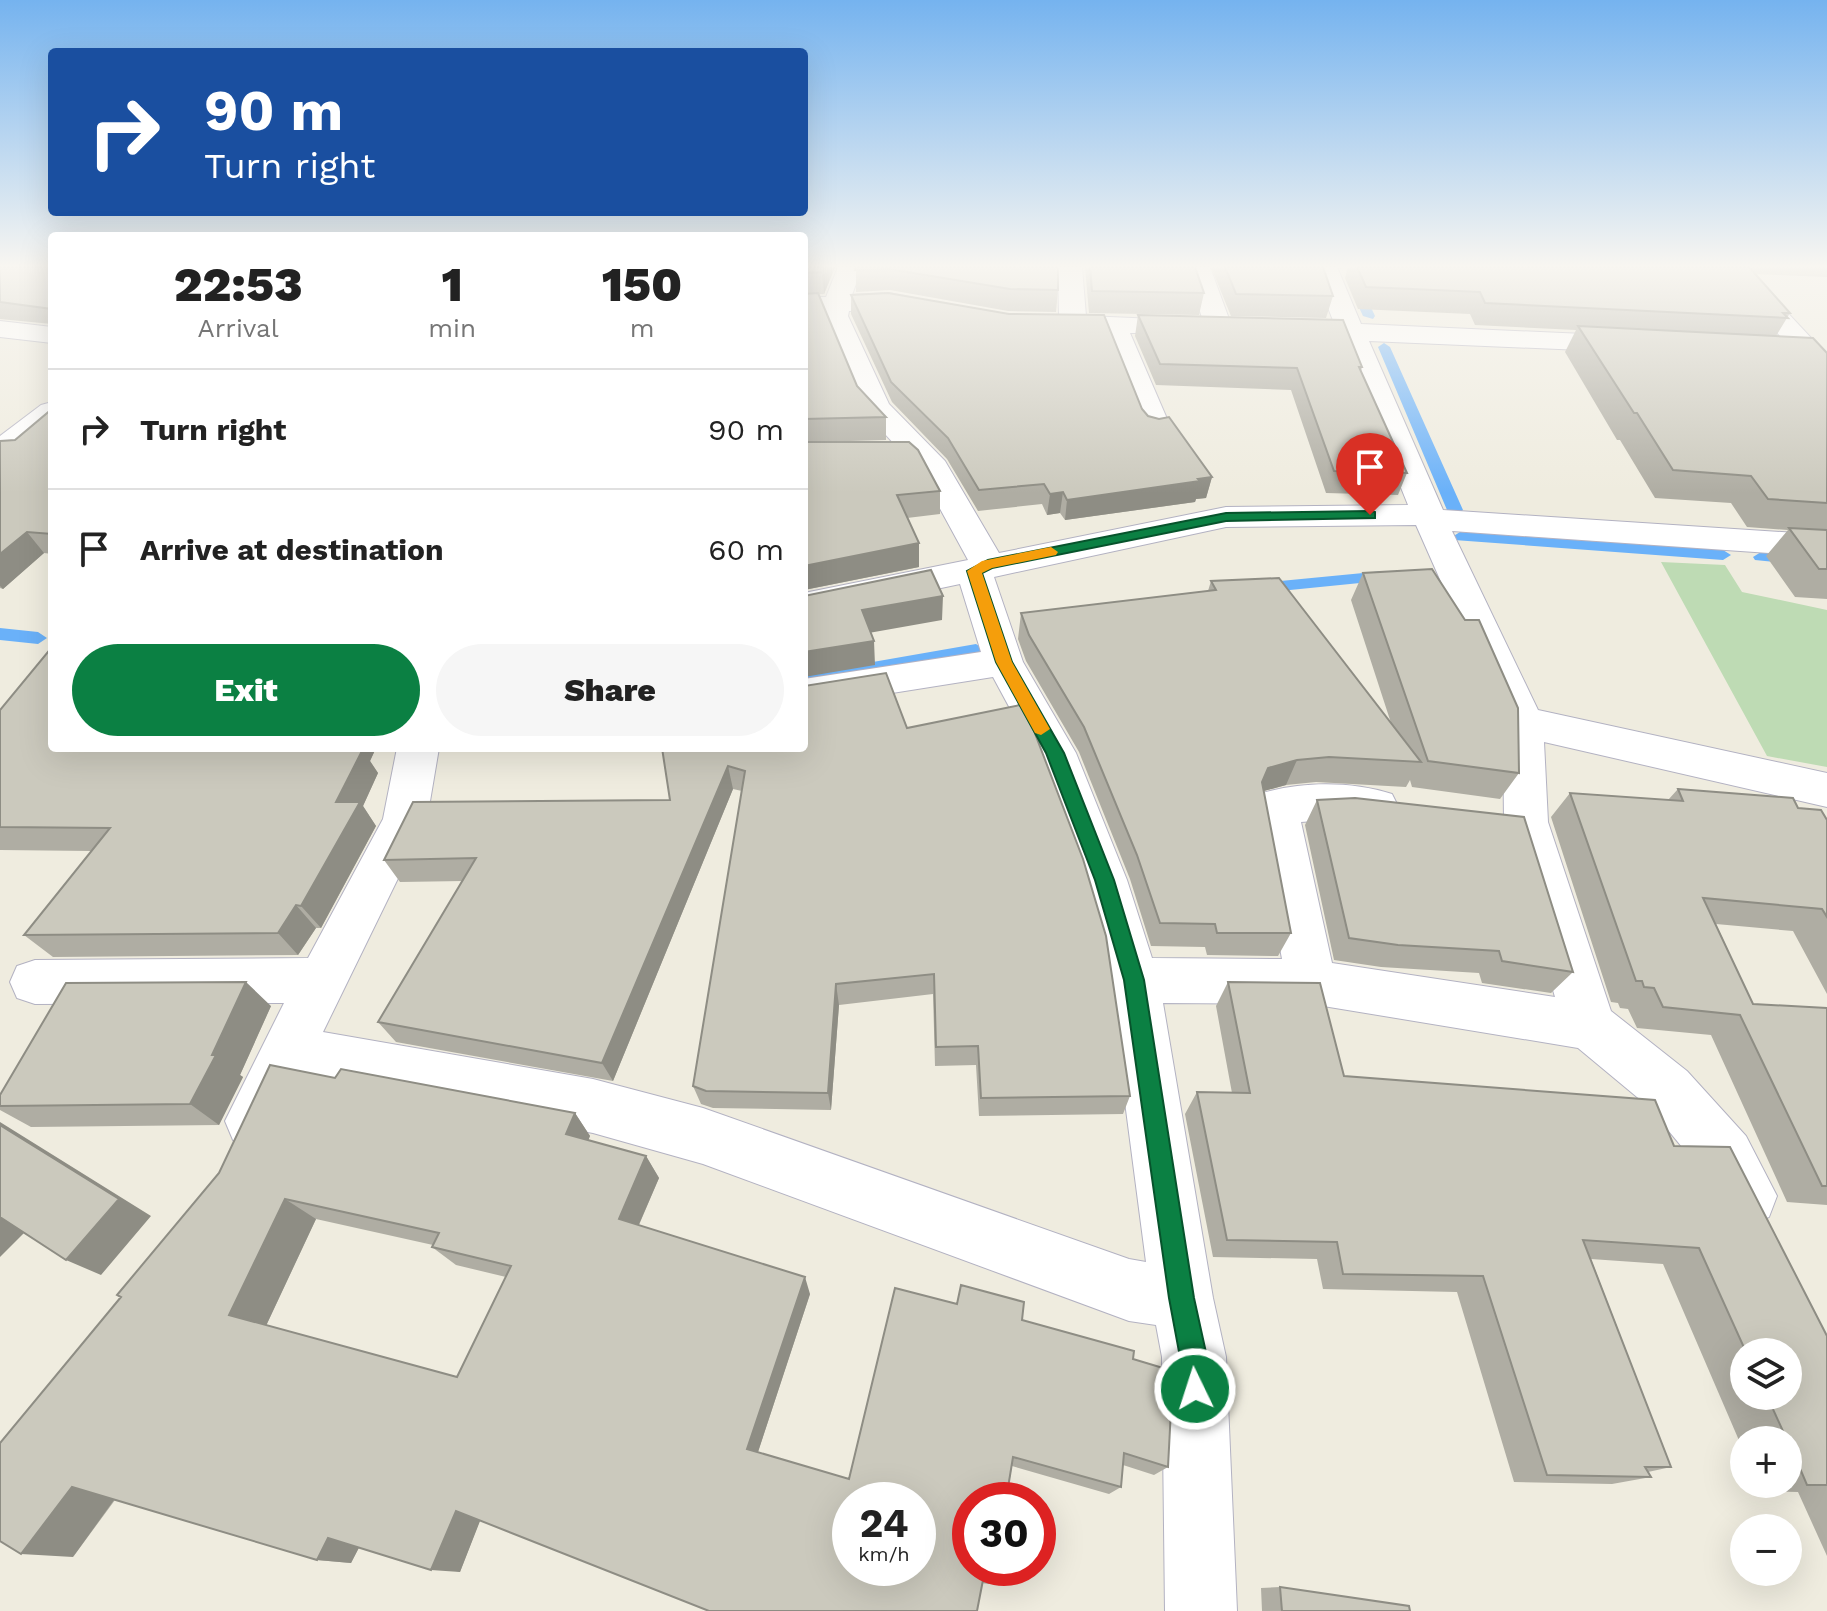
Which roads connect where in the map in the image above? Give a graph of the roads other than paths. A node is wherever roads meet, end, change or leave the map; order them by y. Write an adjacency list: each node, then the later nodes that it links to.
1 (847, 342): 12 (street)
2 (1120, 342): 10 (street)
3 (1358, 342): 14 (street)
4 (1581, 342): 6 (street)
5 (1800, 342): 8 (street)
6 (1653, 346)
7 (1779, 352): 8 (street)
8 (1819, 363)
9 (48, 414): 11 (street)
10 (1156, 428)
11 (0, 451)
12 (919, 452): 13 (street); 16 (street)
13 (876, 453)
14 (1430, 517): 15 (street); 16 (street); 20 (street)
15 (1827, 546)
16 (981, 568): 17 (street); 18 (street)
17 (808, 604)
18 (1004, 662): 19 (street); 27 (street)
19 (808, 692)
20 (1523, 722): 22 (street); 25 (street)
21 (417, 752): 26 (street)
22 (1827, 790)
23 (1419, 811): 29 (street)
24 (1480, 817): 25 (street)
25 (1526, 822): 30 (street)
26 (320, 980): 28 (street); 31 (street)
27 (1134, 980): 29 (street); 34 (street)
28 (35, 982)
29 (1311, 982): 30 (street)
30 (1590, 1026): 33 (street)
31 (287, 1050): 32 (street); 34 (street)
32 (229, 1172)
33 (1765, 1226)
34 (1182, 1298): 35 (street)
35 (1201, 1611)

